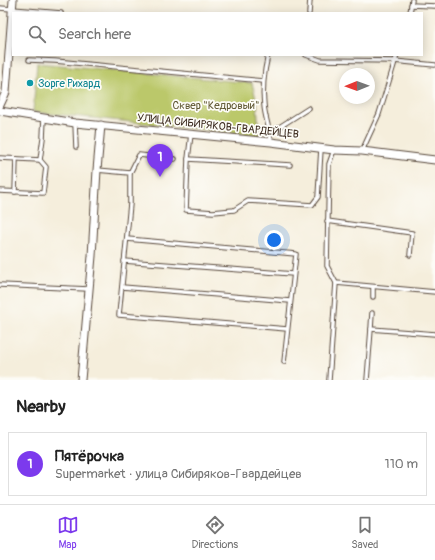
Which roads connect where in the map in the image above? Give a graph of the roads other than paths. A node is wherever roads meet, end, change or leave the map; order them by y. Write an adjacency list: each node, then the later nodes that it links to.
1 (14, 0): 6 (street)
2 (310, 0): 9 (lane)
3 (412, 2): 4 (lane); 10 (lane)
4 (435, 6)
5 (0, 8): 6 (lane)
6 (13, 9): 7 (street); 8 (lane)
7 (13, 12)
8 (49, 12)
9 (309, 12)
10 (410, 12)
11 (12, 21): 19 (street)
12 (268, 56): 18 (lane)
13 (309, 56): 16 (lane)
14 (396, 56): 16 (lane)
15 (29, 60): 18 (lane)
16 (394, 61): 17 (lane); 31 (lane)
17 (435, 65)
18 (263, 81): 25 (lane)
19 (0, 105)
20 (309, 108): 25 (lane)
21 (0, 111): 22 (street, УЛИЦА СИБИРЯКОВ-ГВАРДЕЙЦЕВ)
22 (44, 118): 23 (street, УЛИЦА СИБИРЯКОВ-ГВАРДЕЙЦЕВ); 36 (lane)
23 (75, 123): 24 (street, УЛИЦА СИБИРЯКОВ-ГВАРДЕЙЦЕВ); 28 (lane)
24 (101, 125): 26 (street, УЛИЦА СИБИРЯКОВ-ГВАРДЕЙЦЕВ); 39 (street)
25 (270, 133): 27 (lane)
26 (191, 134): 27 (street, УЛИЦА СИБИРЯКОВ-ГВАРДЕЙЦЕВ); 35 (lane)
27 (271, 142): 29 (street, УЛИЦА СИБИРЯКОВ-ГВАРДЕЙЦЕВ)
28 (76, 147)
29 (321, 148): 30 (street, УЛИЦА СИБИРЯКОВ-ГВАРДЕЙЦЕВ); 35 (lane)
30 (334, 150): 31 (street, УЛИЦА СИБИРЯКОВ-ГВАРДЕЙЦЕВ); 43 (lane)
31 (362, 151): 37 (street, УЛИЦА СИБИРЯКОВ-ГВАРДЕЙЦЕВ)
32 (0, 158): 33 (lane)
33 (16, 159): 36 (lane); 42 (lane)
34 (175, 159): 40 (lane)
35 (188, 159): 38 (lane)
36 (40, 160): 42 (lane)
37 (435, 160)
38 (290, 165)
39 (97, 170): 40 (lane); 52 (street)
40 (130, 173): 44 (lane)
41 (0, 191): 42 (lane)
42 (15, 192)
43 (327, 220): 45 (lane); 48 (lane)
44 (127, 239): 46 (lane); 47 (lane)
45 (410, 255)
46 (124, 261): 47 (lane); 50 (lane)
47 (293, 274): 55 (lane)
48 (336, 284): 51 (lane); 62 (lane)
49 (0, 285): 52 (lane)
50 (122, 287): 55 (lane); 57 (lane)
51 (374, 287): 53 (lane); 54 (lane)
52 (88, 289): 61 (street)
53 (435, 292)
54 (373, 296)
55 (290, 300): 57 (lane)
56 (372, 313): 58 (lane)
57 (287, 329): 60 (lane)
58 (371, 329): 59 (lane); 63 (lane)
59 (435, 334)
60 (284, 362)
61 (81, 380)
62 (329, 380)
63 (367, 380)

